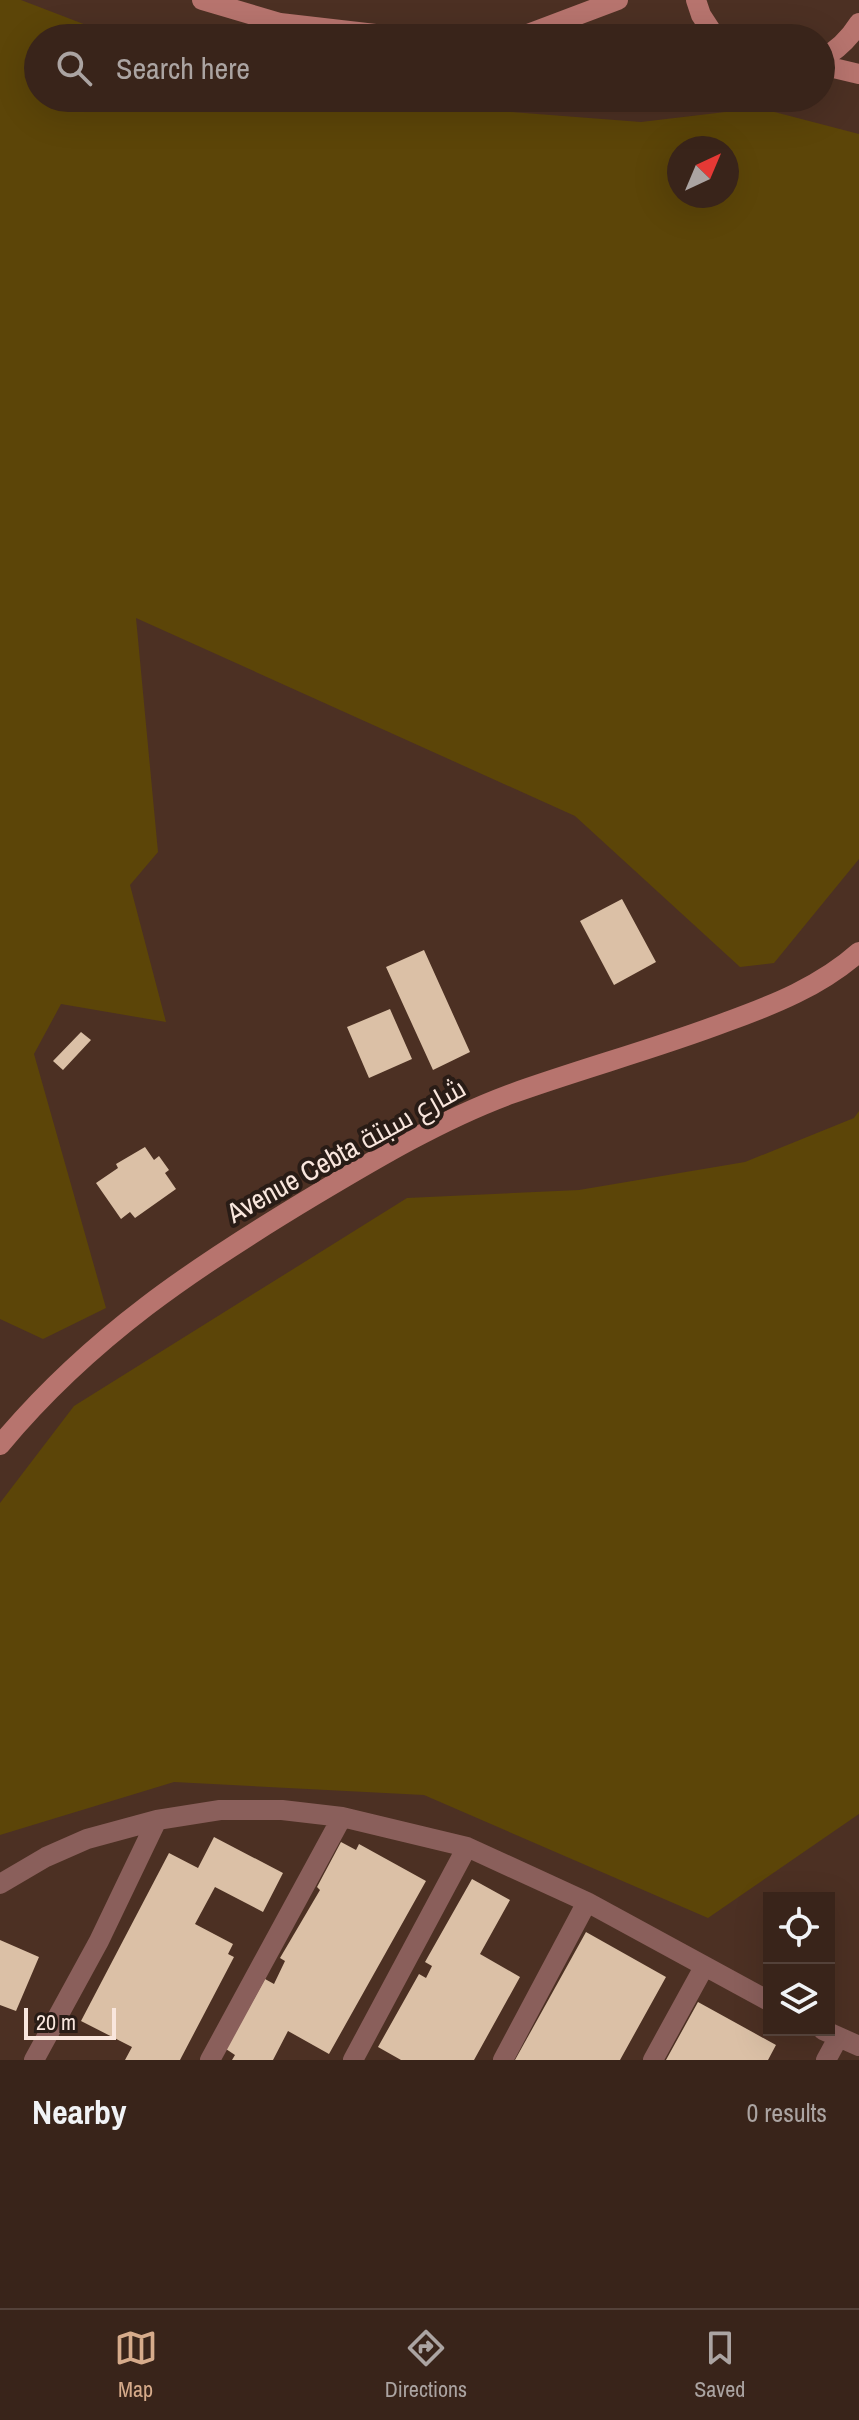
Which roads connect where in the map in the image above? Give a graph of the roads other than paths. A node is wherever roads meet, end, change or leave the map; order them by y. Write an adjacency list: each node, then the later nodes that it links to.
1 (202, 0): 5 (street)
2 (618, 0): 6 (street)
3 (696, 0): 7 (street)
4 (859, 23): 8 (street)
5 (289, 24)
6 (554, 24)
7 (705, 24)
8 (835, 51)
9 (835, 68): 10 (street)
10 (859, 74)
11 (859, 952): 12 (street, Avenue Cebta شارع سبتة)
12 (0, 1445)
13 (342, 1817): 14 (street); 15 (street); 24 (street)
14 (157, 1820): 16 (street); 23 (street)
15 (467, 1847): 17 (street); 25 (street)
16 (0, 1884)
17 (587, 1902): 18 (street); 26 (street)
18 (704, 1967): 19 (street); 27 (street)
19 (763, 1998)
20 (831, 2036): 28 (street)
21 (835, 2036): 22 (street)
22 (859, 2046)
23 (34, 2060)
24 (210, 2060)
25 (353, 2060)
26 (503, 2060)
27 (653, 2060)
28 (826, 2060)

